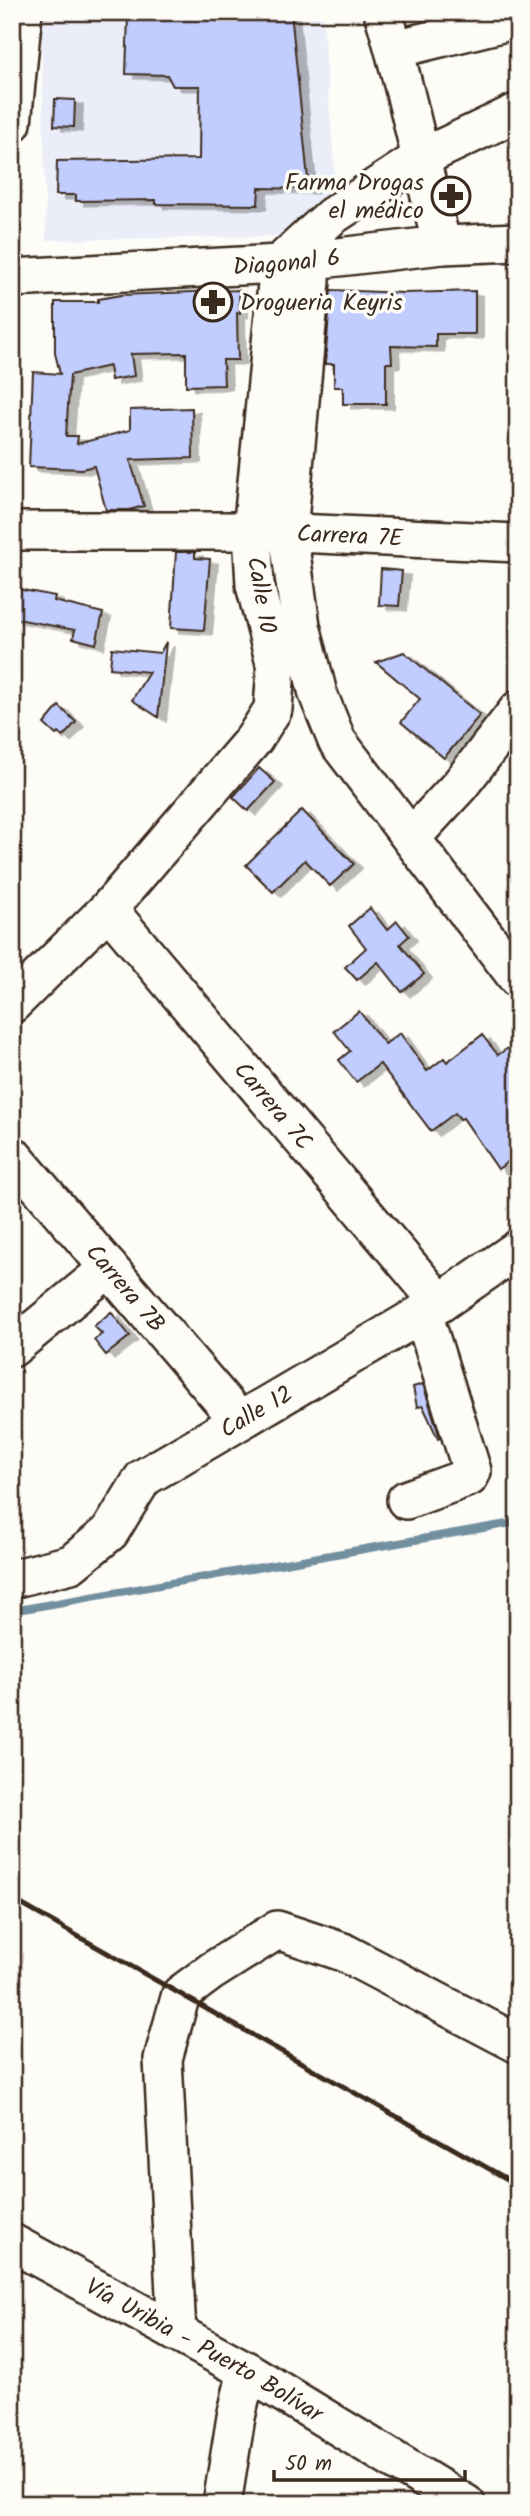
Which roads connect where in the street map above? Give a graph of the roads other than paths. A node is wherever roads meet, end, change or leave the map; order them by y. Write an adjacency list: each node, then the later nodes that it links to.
1 (23, 12): 5 (street)
2 (383, 12): 4 (street)
3 (518, 19): 4 (street)
4 (395, 49): 8 (street)
5 (15, 66): 7 (street)
6 (518, 112): 8 (street)
7 (12, 123)
8 (419, 159): 10 (street); 11 (street)
9 (518, 242): 10 (street, Diagonal 6)
10 (442, 245): 11 (street, Diagonal 6)
11 (300, 253): 12 (street, Diagonal 6); 14 (street, Calle 10); 15 (street)
12 (12, 278)
13 (12, 531): 14 (street, Carrera 7E)
14 (252, 531): 15 (street, Carrera 7E); 19 (street, Calle 10)
15 (288, 532): 16 (street, Carrera 7E); 18 (street)
16 (518, 543)
17 (518, 710): 18 (street)
18 (412, 837): 20 (street)
19 (108, 909): 21 (street, Calle 10); 25 (street, Carrera 7C)
20 (518, 979)
21 (12, 1004)
22 (12, 1155): 24 (street, Carrera 7B)
23 (513, 1262): 25 (street, Calle 12)
24 (109, 1268): 26 (street); 27 (street, Carrera 7B)
25 (432, 1308): 27 (street, Calle 12); 28 (street, Carrera 7C)
26 (12, 1348)
27 (239, 1420): 29 (street, Calle 12)
28 (406, 1500)
29 (12, 1578)
30 (518, 2044): 32 (street)
31 (12, 2243): 32 (street, Vía Uribia - Puerto Bolívar)
32 (177, 2333): 33 (street, Vía Uribia - Puerto Bolívar)
33 (247, 2371): 34 (street); 35 (street, Vía Uribia - Puerto Bolívar)
34 (222, 2504)
35 (466, 2504)

